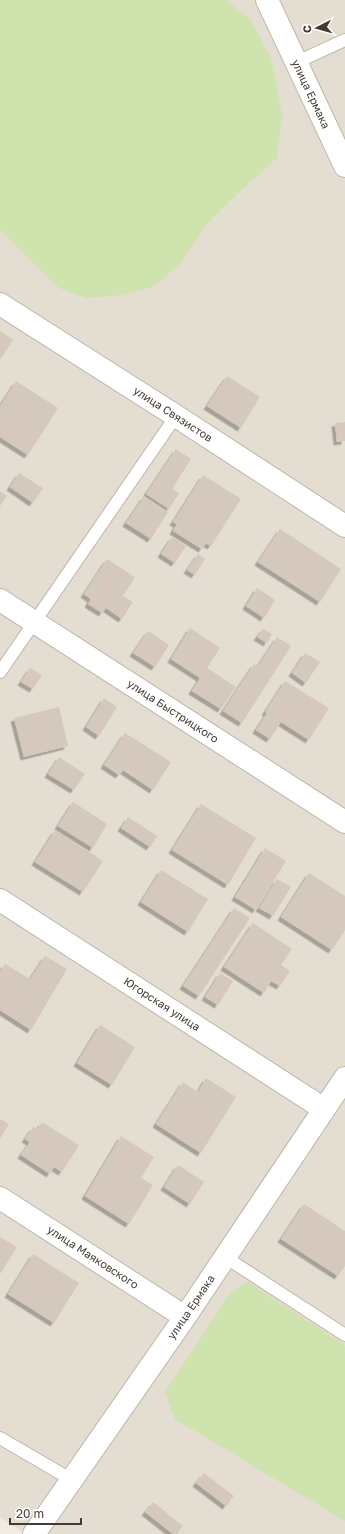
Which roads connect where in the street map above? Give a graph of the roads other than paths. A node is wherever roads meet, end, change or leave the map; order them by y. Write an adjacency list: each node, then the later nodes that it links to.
1 (267, 0): 3 (street, улица Ермака)
2 (345, 40): 3 (lane)
3 (297, 62): 4 (street, улица Ермака)
4 (345, 166)
5 (0, 304): 6 (street, улица Связистов)
6 (176, 416): 7 (street, улица Связистов); 9 (lane)
7 (345, 526)
8 (0, 600): 9 (street, улица Быстрицкого)
9 (34, 621): 10 (lane); 11 (street, улица Быстрицкого)
10 (0, 672)
11 (345, 822)
12 (0, 900): 14 (street, Югорская улица)
13 (345, 1078): 14 (street, улица Ермака)
14 (324, 1109): 16 (street, улица Ермака)
15 (0, 1198): 17 (street, улица Маяковского)
16 (225, 1257): 17 (street, улица Ермака); 18 (lane)
17 (185, 1317): 20 (street, улица Ермака)
18 (345, 1335)
19 (0, 1438): 20 (lane)
20 (72, 1480): 21 (street, улица Ермака)
21 (34, 1534)

